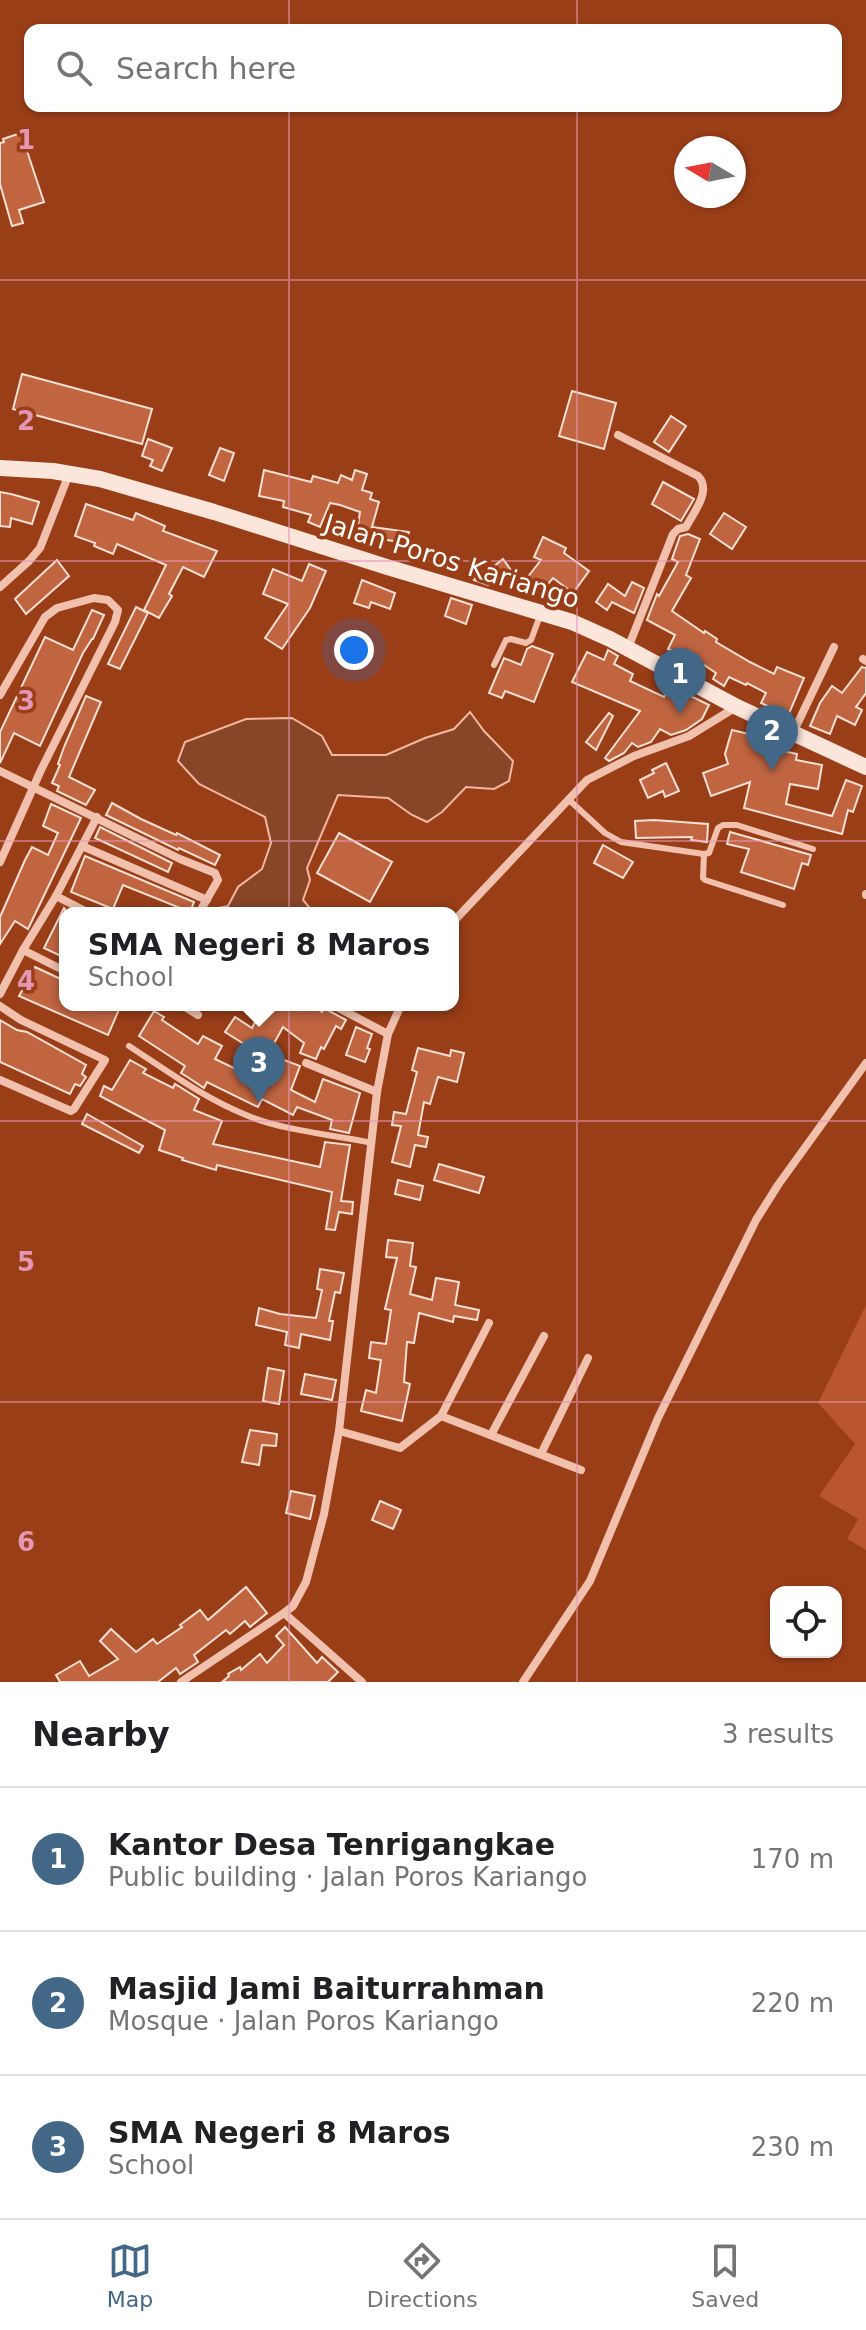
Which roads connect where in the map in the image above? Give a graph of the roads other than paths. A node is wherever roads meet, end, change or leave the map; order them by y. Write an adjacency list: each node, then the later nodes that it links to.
1 (618, 435): 7 (street)
2 (0, 468): 3 (main road, Jalan Poros Kariango)
3 (69, 473): 4 (street); 5 (main road, Jalan Poros Kariango)
4 (0, 587)
5 (541, 613): 7 (main road, Jalan Poros Kariango); 8 (lane)
6 (834, 647): 11 (street)
7 (628, 648): 10 (main road, Jalan Poros Kariango)
8 (494, 665)
9 (0, 695): 14 (street)
10 (737, 707): 11 (main road, Jalan Poros Kariango); 15 (street)
11 (793, 734): 12 (main road, Jalan Poros Kariango)
12 (866, 767)
13 (0, 771): 14 (street)
14 (34, 787): 16 (street); 20 (street)
15 (568, 799): 19 (lane); 26 (street)
16 (97, 817): 17 (street); 22 (street)
17 (82, 846): 21 (street); 22 (street)
18 (813, 849): 19 (lane)
19 (704, 854): 23 (lane)
20 (0, 862)
21 (56, 896): 24 (street); 27 (street)
22 (207, 900): 25 (street)
23 (783, 905)
24 (77, 907)
25 (203, 907)
26 (459, 916)
27 (23, 950): 28 (street); 29 (street)
28 (59, 968)
29 (0, 994)
30 (0, 1006): 39 (street)
31 (192, 1011): 34 (street)
32 (344, 1011): 35 (street)
33 (398, 1011): 35 (street)
34 (198, 1015)
35 (388, 1034): 40 (street)
36 (129, 1046): 41 (lane)
37 (306, 1063): 40 (street)
38 (866, 1063): 53 (street)
39 (0, 1080)
40 (377, 1092): 41 (street)
41 (372, 1143): 46 (street)
42 (489, 1323): 45 (street)
43 (544, 1336): 47 (street)
44 (588, 1358): 48 (street)
45 (441, 1416): 46 (street); 47 (street)
46 (339, 1431): 50 (street)
47 (491, 1435): 48 (street)
48 (541, 1454): 49 (street)
49 (581, 1470)
50 (284, 1613): 51 (street); 52 (street)
51 (181, 1682)
52 (362, 1682)
53 (523, 1682)

